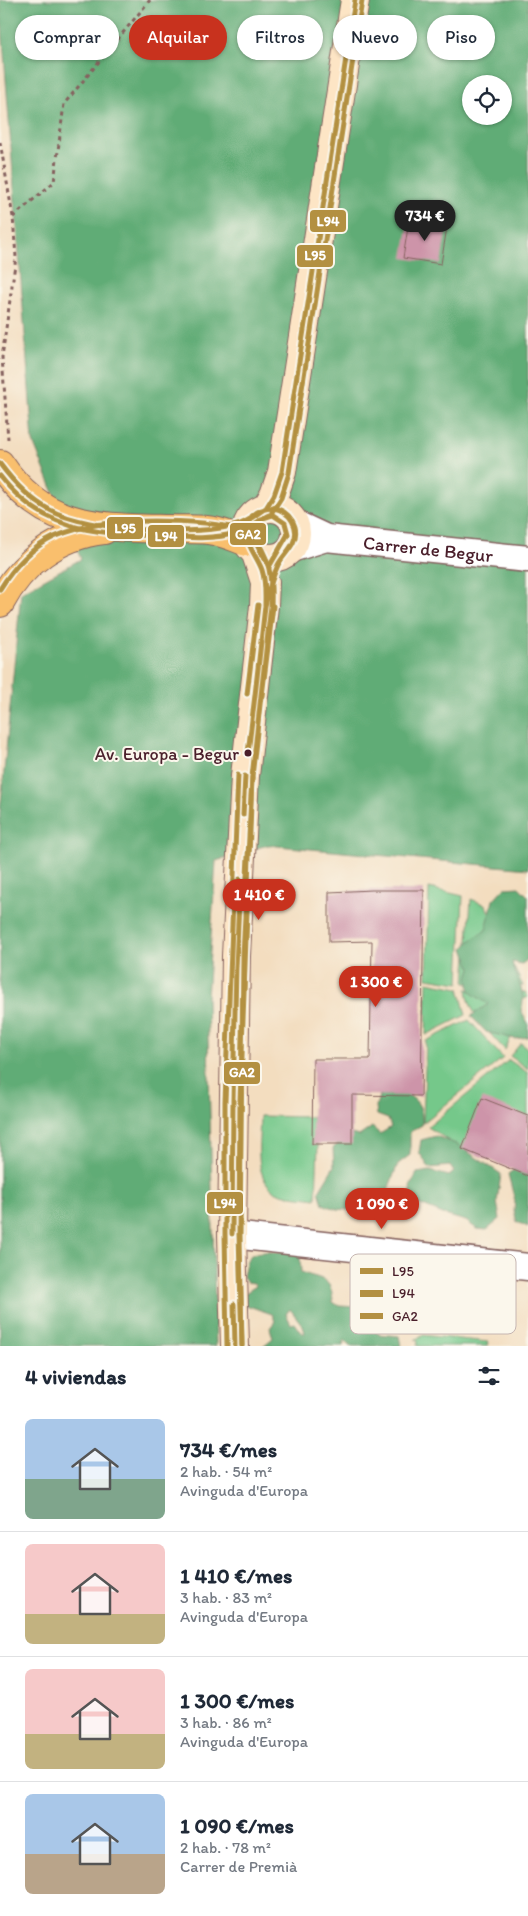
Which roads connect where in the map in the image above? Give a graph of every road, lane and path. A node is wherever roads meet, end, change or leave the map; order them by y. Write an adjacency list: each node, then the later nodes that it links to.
1 (150, 0): 4 (path)
2 (355, 0): 7 (street)
3 (0, 142): 4 (path)
4 (13, 217): 5 (path)
5 (4, 453): 6 (highway)
6 (126, 528): 7 (highway); 9 (highway)
7 (271, 533): 8 (street, Carrer de Begur); 10 (street)
8 (528, 559)
9 (0, 603)
10 (232, 1235): 11 (street); 12 (street)
11 (408, 1254)
12 (235, 1346)

